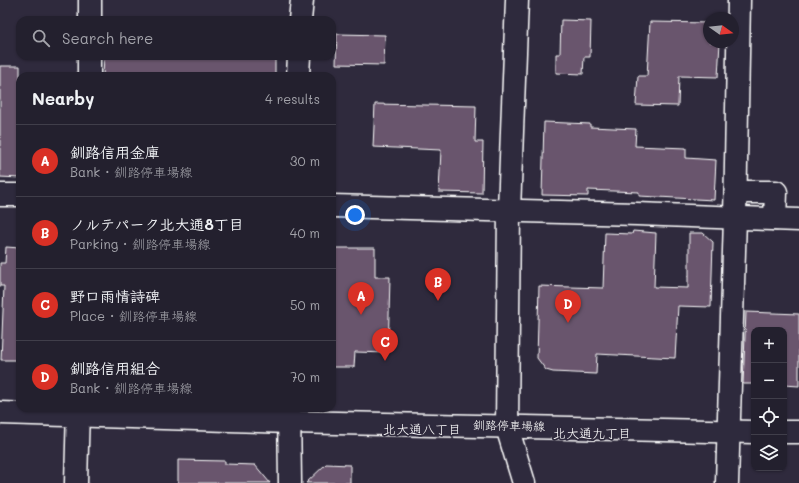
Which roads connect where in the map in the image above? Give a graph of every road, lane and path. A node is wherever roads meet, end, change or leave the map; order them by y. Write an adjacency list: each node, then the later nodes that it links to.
1 (90, 0): 5 (street)
2 (302, 0): 6 (street)
3 (517, 0): 15 (street)
4 (739, 0): 11 (street)
5 (90, 16)
6 (300, 16)
7 (89, 60): 9 (street)
8 (299, 60): 10 (street)
9 (88, 72)
10 (298, 72)
11 (736, 192): 16 (street); 17 (street)
12 (0, 195): 13 (street)
13 (16, 195)
14 (336, 206): 15 (street)
15 (509, 210): 16 (street); 22 (street)
16 (735, 218): 17 (street); 23 (street)
17 (775, 219): 18 (street)
18 (799, 220)
19 (78, 412): 20 (street, 釧路停車場線); 21 (street, 釧路停車場線); 27 (street)
20 (0, 413)
21 (290, 415): 22 (street, 釧路停車場線); 28 (street)
22 (507, 427): 23 (street, 釧路停車場線); 29 (street)
23 (728, 431): 24 (street, 釧路停車場線); 30 (street)
24 (751, 432)
25 (787, 432): 26 (street)
26 (799, 432)
27 (76, 483)
28 (290, 483)
29 (524, 483)
30 (727, 483)

